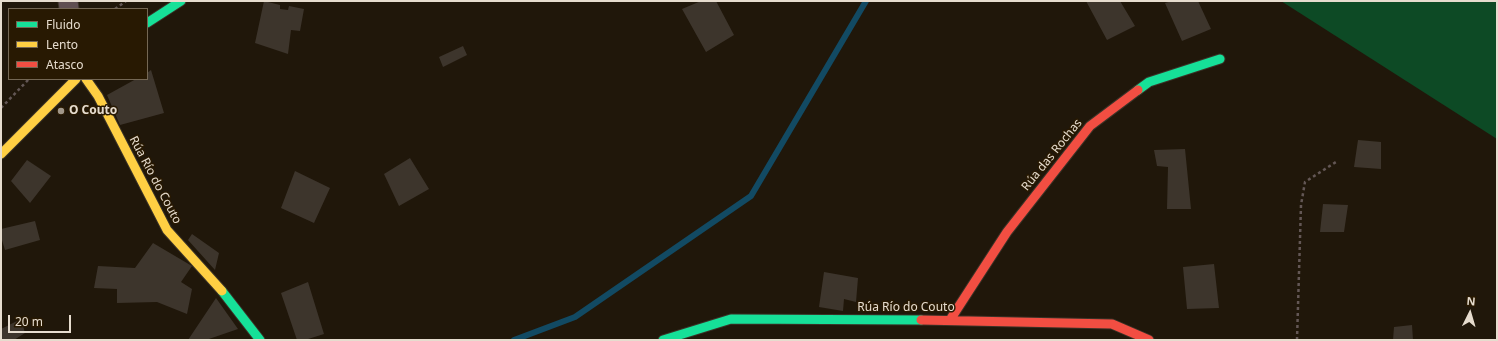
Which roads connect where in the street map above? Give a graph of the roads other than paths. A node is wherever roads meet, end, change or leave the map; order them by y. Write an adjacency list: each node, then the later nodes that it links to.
1 (181, 1): 2 (street)
2 (148, 22)
3 (1220, 59): 7 (street, Rúa das Rochas)
4 (75, 80): 6 (street)
5 (87, 80): 8 (street, Rúa Río do Couto)
6 (1, 154)
7 (950, 320): 9 (street, Rúa Río do Couto); 10 (street, Rúa Río do Couto)
8 (260, 340)
9 (663, 340)
10 (1149, 340)

